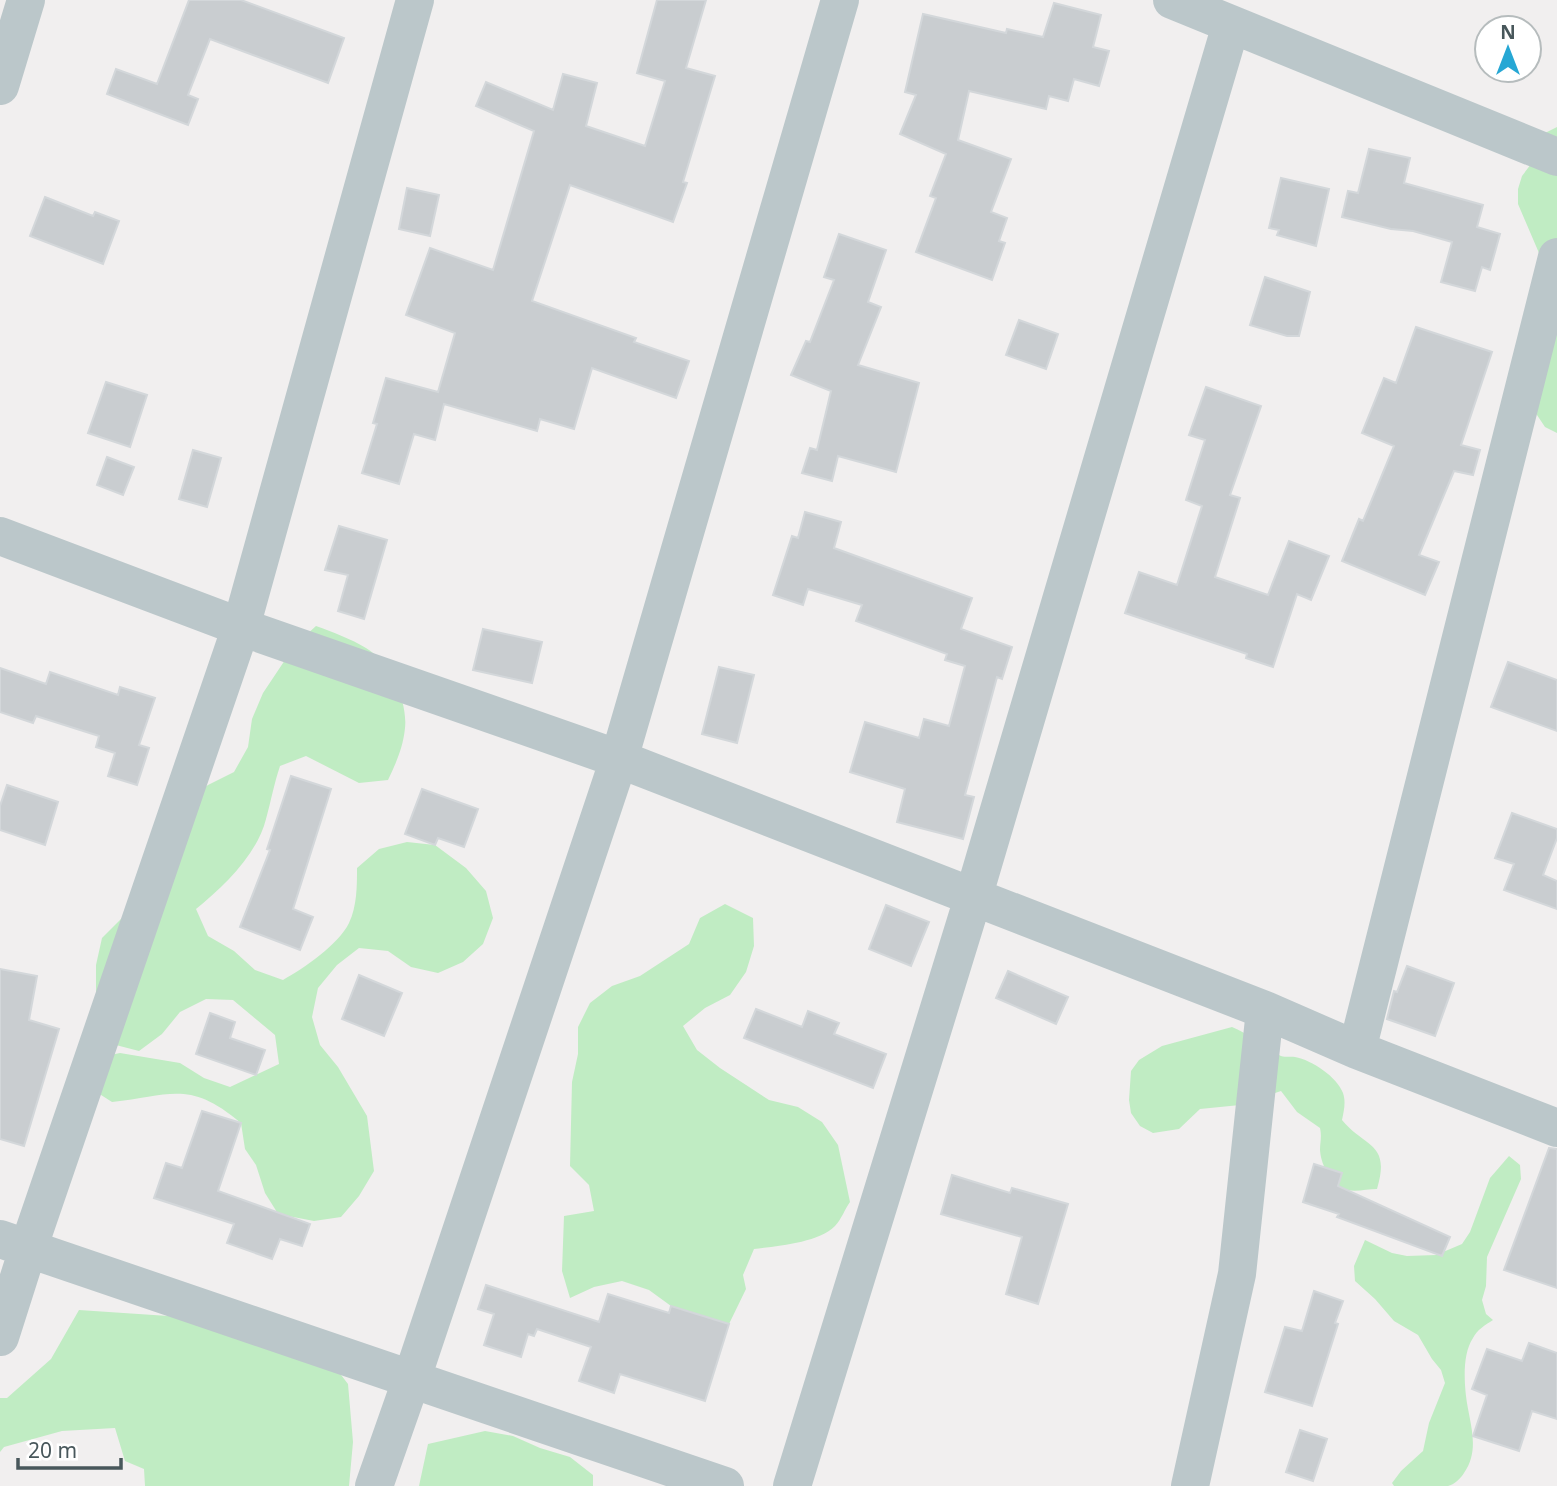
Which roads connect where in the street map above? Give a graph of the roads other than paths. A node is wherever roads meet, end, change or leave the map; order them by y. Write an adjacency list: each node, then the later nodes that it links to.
1 (26, 0): 6 (street)
2 (415, 0): 10 (street)
3 (840, 0): 11 (street)
4 (1172, 0): 5 (street)
5 (1231, 25): 7 (street); 12 (street)
6 (0, 86)
7 (1557, 157)
8 (1557, 257): 14 (street)
9 (0, 537): 10 (street)
10 (242, 627): 11 (street); 16 (street)
11 (619, 759): 12 (street); 18 (street)
12 (973, 898): 13 (street); 21 (street)
13 (1265, 1010): 14 (street); 22 (street)
14 (1357, 1050): 15 (street)
15 (1557, 1128)
16 (14, 1244): 17 (street); 18 (street)
17 (0, 1337)
18 (412, 1378): 19 (street); 20 (street)
19 (374, 1486)
20 (725, 1486)
21 (792, 1486)
22 (1190, 1486)

